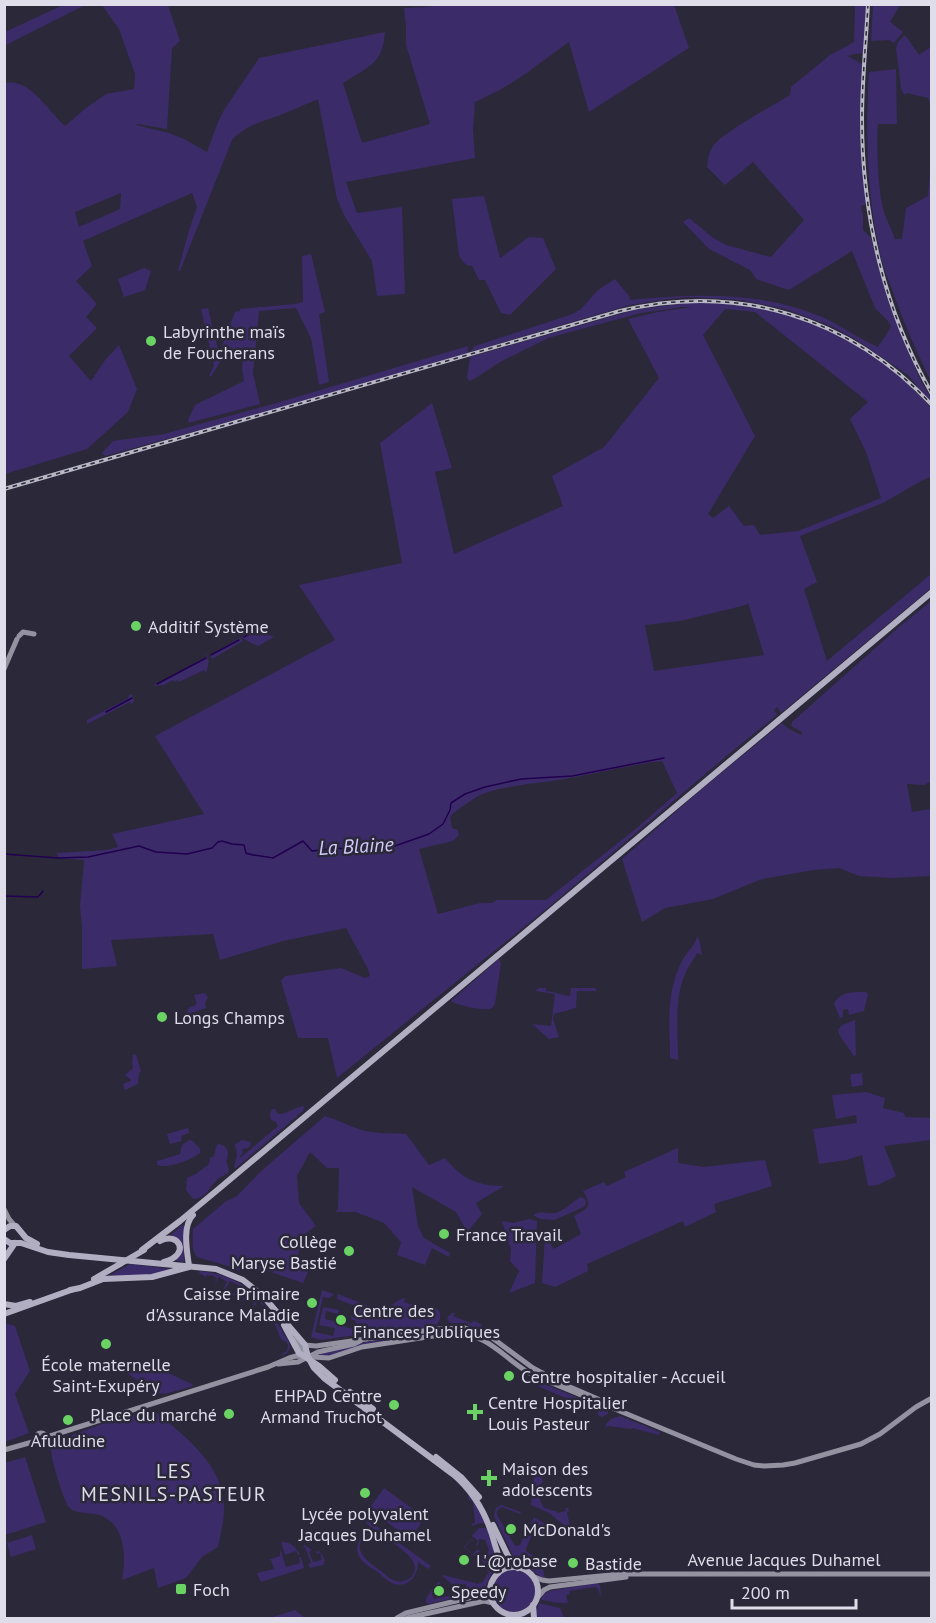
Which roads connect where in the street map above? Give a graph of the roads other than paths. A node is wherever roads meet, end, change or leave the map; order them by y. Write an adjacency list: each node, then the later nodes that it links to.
1 (932, 592): 4 (main road)
2 (20, 636): 3 (main road)
3 (4, 669)
4 (221, 1187): 12 (main road); 16 (main road)
5 (4, 1209): 7 (main road)
6 (4, 1225): 8 (main road)
7 (15, 1226): 8 (main road); 9 (main road)
8 (5, 1230)
9 (21, 1234): 11 (main road); 13 (main road)
10 (4, 1242): 11 (main road)
11 (16, 1243): 13 (main road); 14 (main road)
12 (143, 1250): 15 (main road); 17 (main road, bridge)
13 (54, 1252): 15 (main road)
14 (4, 1259)
15 (161, 1263): 16 (main road)
16 (191, 1266): 17 (main road); 19 (main road)
17 (68, 1291): 18 (main road); 20 (main road)
18 (4, 1304)
19 (275, 1310): 21 (main road); 24 (main road)
20 (4, 1314)
21 (289, 1335): 22 (main road); 25 (main road)
22 (293, 1341): 25 (main road); 26 (main road)
23 (360, 1341): 24 (main road); 25 (main road); 31 (main road)
24 (305, 1345): 25 (main road)
25 (308, 1357): 26 (main road); 27 (main road); 28 (main road); 29 (main road); 34 (main road)
26 (289, 1358): 28 (main road)
27 (329, 1358): 29 (main road); 31 (main road)
28 (274, 1365): 32 (main road)
29 (329, 1376): 33 (main road)
30 (932, 1398): 31 (main road)
31 (615, 1409)
32 (4, 1450)
33 (518, 1568): 34 (main road); 37 (main road)
34 (498, 1573): 38 (main road)
35 (932, 1574): 36 (main road, Avenue Jacques Duhamel)
36 (638, 1575): 37 (main road, Avenue Jacques Duhamel); 39 (main road, Avenue Jacques Duhamel)
37 (532, 1576): 39 (main road)
38 (490, 1588): 40 (main road); 42 (main road)
39 (535, 1601): 41 (main road); 44 (main road)
40 (493, 1603): 41 (main road); 43 (main road)
41 (521, 1616)
42 (396, 1618): 43 (main road)
43 (406, 1618)
44 (534, 1618)

